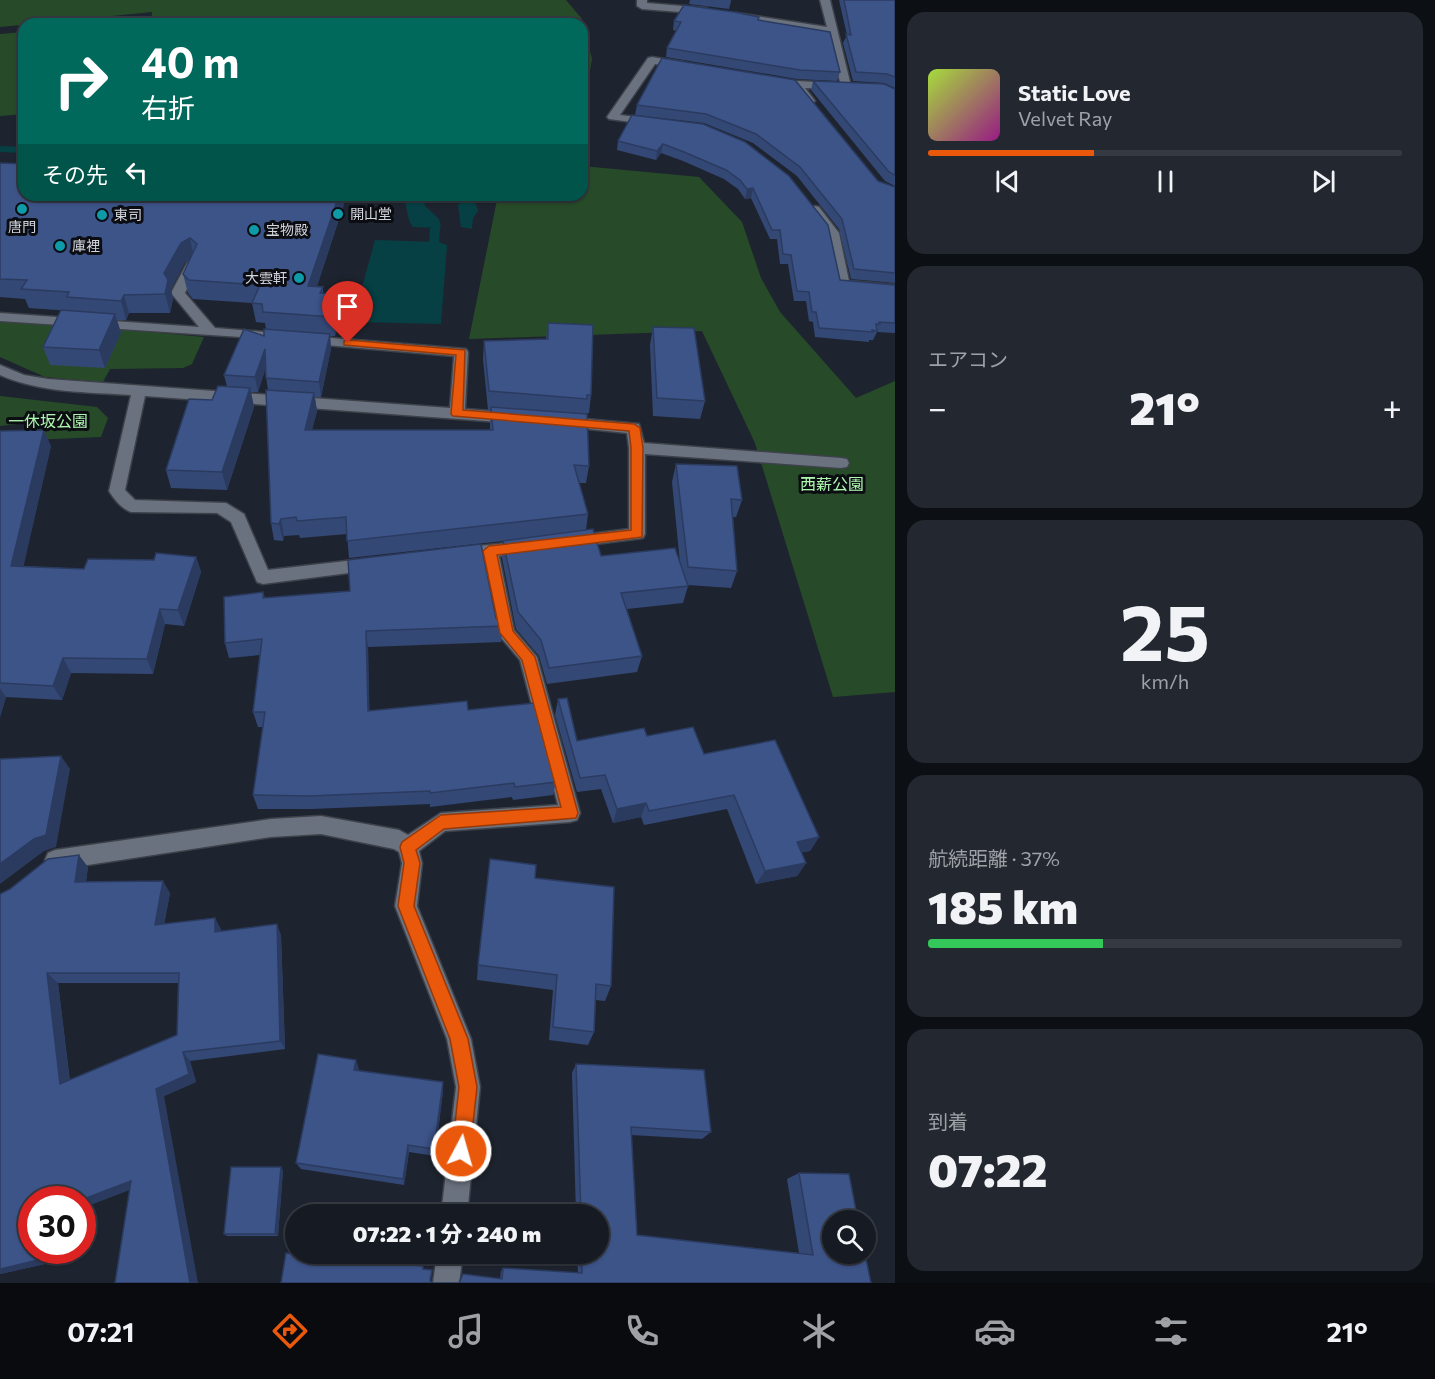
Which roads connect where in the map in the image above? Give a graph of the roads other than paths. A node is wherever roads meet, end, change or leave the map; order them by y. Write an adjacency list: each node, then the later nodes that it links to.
1 (642, 0): 3 (street)
2 (825, 0): 3 (street)
3 (832, 31): 5 (street)
4 (696, 68): 6 (street)
5 (819, 112)
6 (670, 124)
7 (806, 198): 9 (street)
8 (193, 263): 11 (street)
9 (895, 288)
10 (0, 317): 11 (street)
11 (211, 332): 14 (street)
12 (0, 370): 13 (street)
13 (140, 391): 14 (street); 21 (street)
14 (457, 414): 15 (street)
15 (528, 419)
16 (551, 421): 17 (street)
17 (637, 448): 18 (street); 19 (street)
18 (841, 463)
19 (489, 551): 20 (street); 22 (street)
20 (444, 556)
21 (388, 562)
22 (408, 847): 23 (street); 24 (street)
23 (36, 873)
24 (455, 1204)
25 (449, 1264): 26 (street)
26 (446, 1283)

